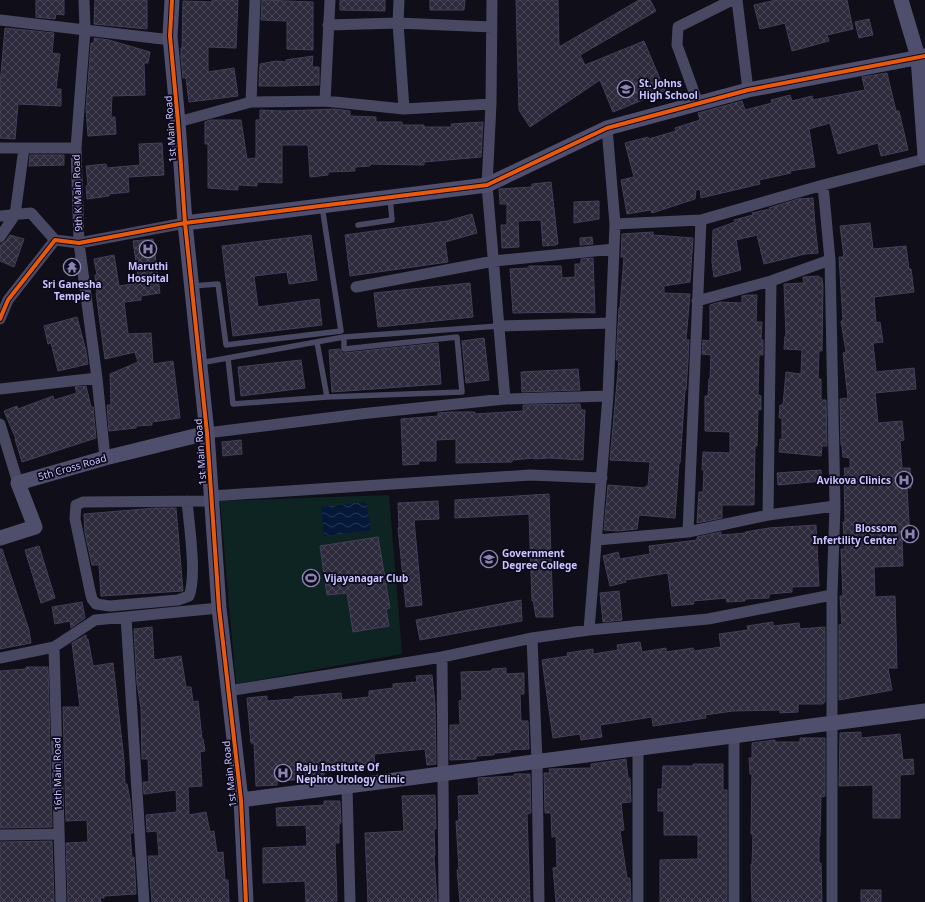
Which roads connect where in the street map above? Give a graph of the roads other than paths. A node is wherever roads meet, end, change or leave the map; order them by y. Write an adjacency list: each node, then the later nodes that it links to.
1 (84, 0): 14 (street, 9th K Main Road)
2 (172, 0): 15 (street, 1st Main Road)
3 (255, 0): 19 (street)
4 (330, 0): 12 (street)
5 (399, 0): 11 (street)
6 (492, 0): 13 (street)
7 (732, 0): 20 (street)
8 (737, 0): 17 (street)
9 (901, 0): 16 (street)
10 (0, 20): 14 (street)
11 (398, 23): 12 (street); 13 (street); 22 (street)
12 (328, 24): 18 (street)
13 (492, 26): 21 (street)
14 (85, 30): 15 (street); 27 (street, 9th K Main Road)
15 (171, 40): 23 (street, 1st Main Road)
16 (921, 56): 17 (street); 28 (street)
17 (748, 90): 20 (street)
18 (325, 101): 19 (street); 22 (street)
19 (251, 102): 23 (street)
20 (698, 103): 24 (street)
21 (491, 104): 22 (street); 30 (street)
22 (404, 109)
23 (178, 122): 37 (street, 1st Main Road)
24 (606, 128): 30 (street); 38 (street)
25 (0, 148): 26 (street)
26 (24, 148): 27 (street); 34 (street)
27 (76, 148): 42 (street, 9th K Main Road)
28 (925, 156)
29 (925, 159): 31 (street)
30 (487, 185): 32 (street); 45 (street)
31 (823, 185): 36 (street); 44 (street)
32 (390, 197): 33 (street); 39 (lane)
33 (322, 206): 37 (street); 47 (lane)
34 (14, 214): 35 (street); 40 (street); 41 (street)
35 (0, 216)
36 (701, 220): 38 (street); 50 (street)
37 (185, 223): 42 (street); 47 (street, 1st Main Road)
38 (615, 224): 43 (street)
39 (358, 225)
40 (0, 237)
41 (55, 240): 42 (street); 49 (street)
42 (79, 243): 58 (street, 9th K Main Road)
43 (614, 249): 45 (street); 52 (street)
44 (830, 260): 46 (street); 70 (street)
45 (494, 261): 48 (street); 53 (street)
46 (771, 281): 50 (street); 71 (street)
47 (192, 286): 57 (street, 1st Main Road)
48 (356, 287)
49 (4, 300): 51 (street)
50 (697, 301): 72 (street)
51 (0, 319)
52 (611, 322): 53 (street); 60 (street)
53 (499, 326): 54 (lane); 62 (street)
54 (344, 337): 55 (lane); 61 (lane)
55 (317, 342): 56 (lane); 61 (lane)
56 (228, 358): 57 (lane); 61 (lane)
57 (200, 363): 64 (street, 1st Main Road)
58 (97, 378): 59 (street); 65 (street, 9th K Main Road)
59 (0, 390)
60 (608, 396): 62 (street); 66 (street)
61 (327, 397)
62 (505, 399): 64 (street)
63 (0, 424): 67 (street)
64 (207, 433): 65 (street, 5th Cross Road); 68 (street, 1st Main Road)
65 (105, 458): 67 (street, 5th Cross Road)
66 (602, 478): 68 (street); 74 (street)
67 (18, 483): 73 (street)
68 (211, 497): 69 (street); 76 (street, 1st Main Road)
69 (187, 501): 69 (street)
70 (835, 506): 71 (street); 75 (street)
71 (768, 515): 72 (street)
72 (688, 532): 74 (street)
73 (0, 538)
74 (597, 540): 78 (street)
75 (832, 595): 78 (street); 85 (street)
76 (219, 608): 77 (street); 83 (street, 1st Main Road)
77 (126, 617): 80 (street); 95 (street)
78 (589, 630): 79 (street)
79 (532, 638): 81 (street); 88 (street)
80 (54, 647): 82 (street); 92 (street, 16th Main Road)
81 (442, 657): 83 (street); 89 (street)
82 (0, 658)
83 (228, 691): 91 (street, 1st Main Road)
84 (925, 710): 85 (street)
85 (832, 723): 86 (street); 102 (street)
86 (734, 736): 87 (street); 101 (street)
87 (638, 748): 88 (street); 100 (street)
88 (537, 762): 89 (street); 99 (street)
89 (443, 774): 90 (street); 98 (street)
90 (347, 787): 91 (street); 97 (street)
91 (241, 800): 96 (street, 1st Main Road)
92 (58, 834): 93 (street); 94 (street, 16th Main Road)
93 (0, 835)
94 (61, 902)
95 (144, 902)
96 (246, 902)
97 (350, 902)
98 (444, 902)
99 (539, 902)
100 (638, 902)
101 (734, 902)
102 (832, 902)

